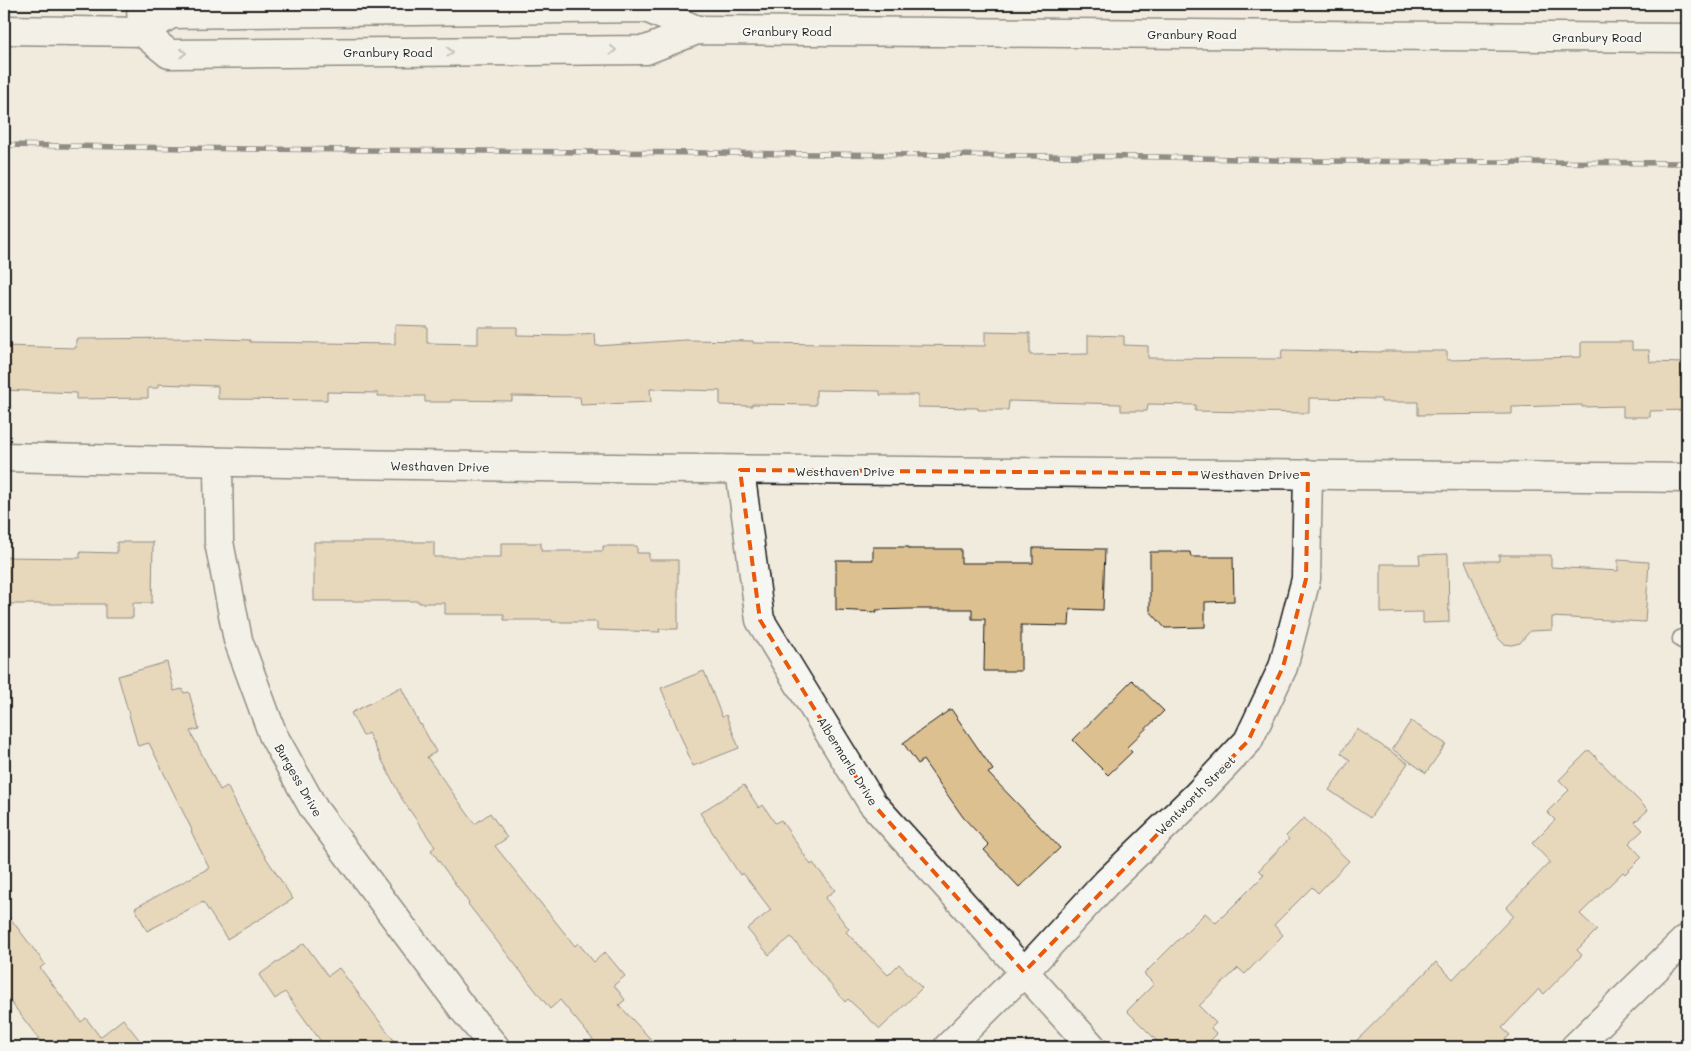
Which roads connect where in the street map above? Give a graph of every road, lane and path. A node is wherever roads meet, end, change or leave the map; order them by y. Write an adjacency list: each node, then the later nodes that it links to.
1 (140, 4): 4 (street)
2 (4, 30): 4 (street)
3 (697, 30): 4 (street, Granbury Road); 4 (street, Granbury Road, one-way to 3); 5 (street, Granbury Road)
4 (142, 32)
5 (1687, 38)
6 (4, 457): 7 (street, Westhaven Drive)
7 (218, 462): 8 (street, Westhaven Drive); 13 (street, Burgess Drive)
8 (740, 470): 9 (street, Westhaven Drive); 12 (street, Albermarle Drive)
9 (1308, 474): 10 (street, Westhaven Drive); 12 (street, Wentworth Street)
10 (1687, 478)
11 (1685, 940): 16 (street)
12 (1024, 972): 14 (street, Wentworth Street); 15 (street, Albermarle Drive)
13 (494, 1047)
14 (948, 1047)
15 (1092, 1047)
16 (1576, 1047)

